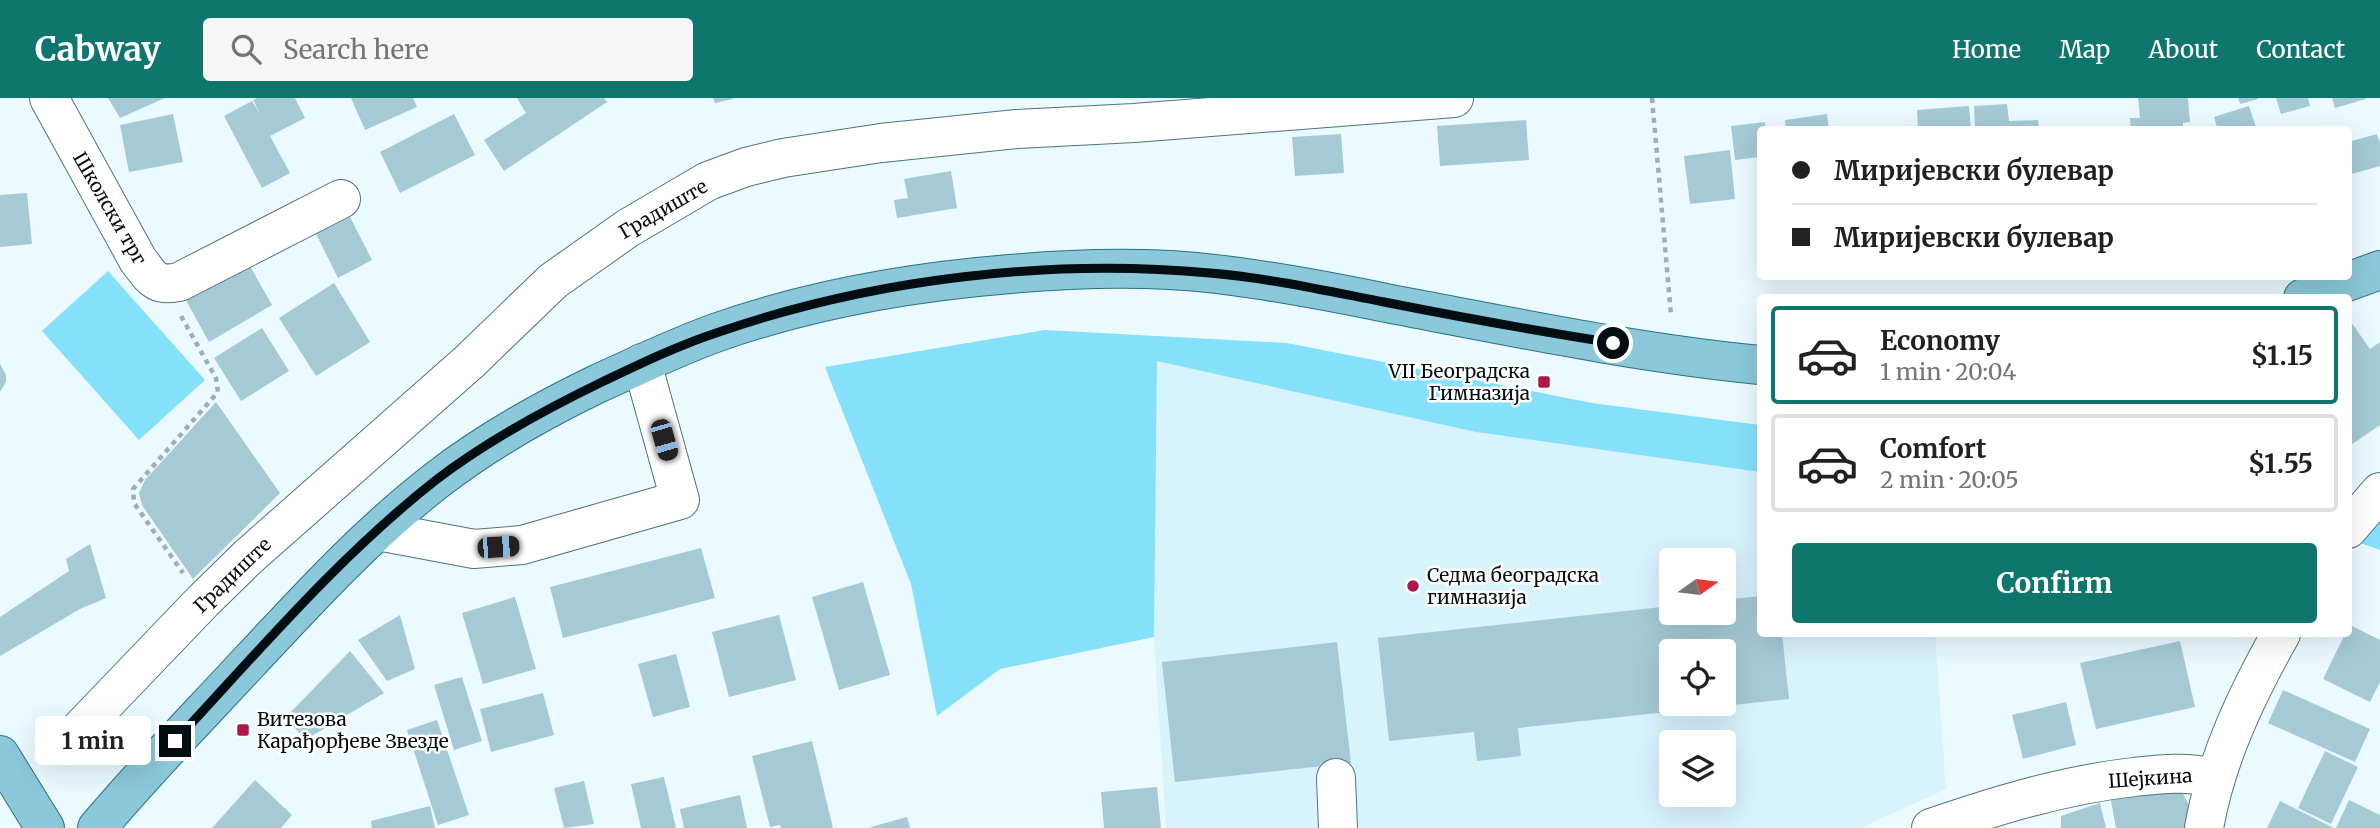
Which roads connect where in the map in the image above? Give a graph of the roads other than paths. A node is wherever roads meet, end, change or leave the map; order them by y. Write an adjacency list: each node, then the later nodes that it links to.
1 (49, 98): 3 (street, Школски трг)
2 (1454, 98): 12 (street, Градиште)
3 (341, 199)
4 (2380, 270): 5 (main road)
5 (2314, 294)
6 (642, 363): 7 (main road); 10 (main road); 10 (street)
7 (1757, 365)
8 (2380, 492): 9 (street)
9 (2352, 524)
10 (378, 531): 17 (main road)
11 (2279, 637): 15 (street, Шејкина)
12 (65, 745)
13 (0, 755): 16 (main road)
14 (1336, 778): 18 (street)
15 (2214, 778): 19 (street, Шејкина); 20 (street)
16 (45, 828)
17 (97, 828)
18 (1338, 828)
19 (1931, 828)
20 (2204, 828)

